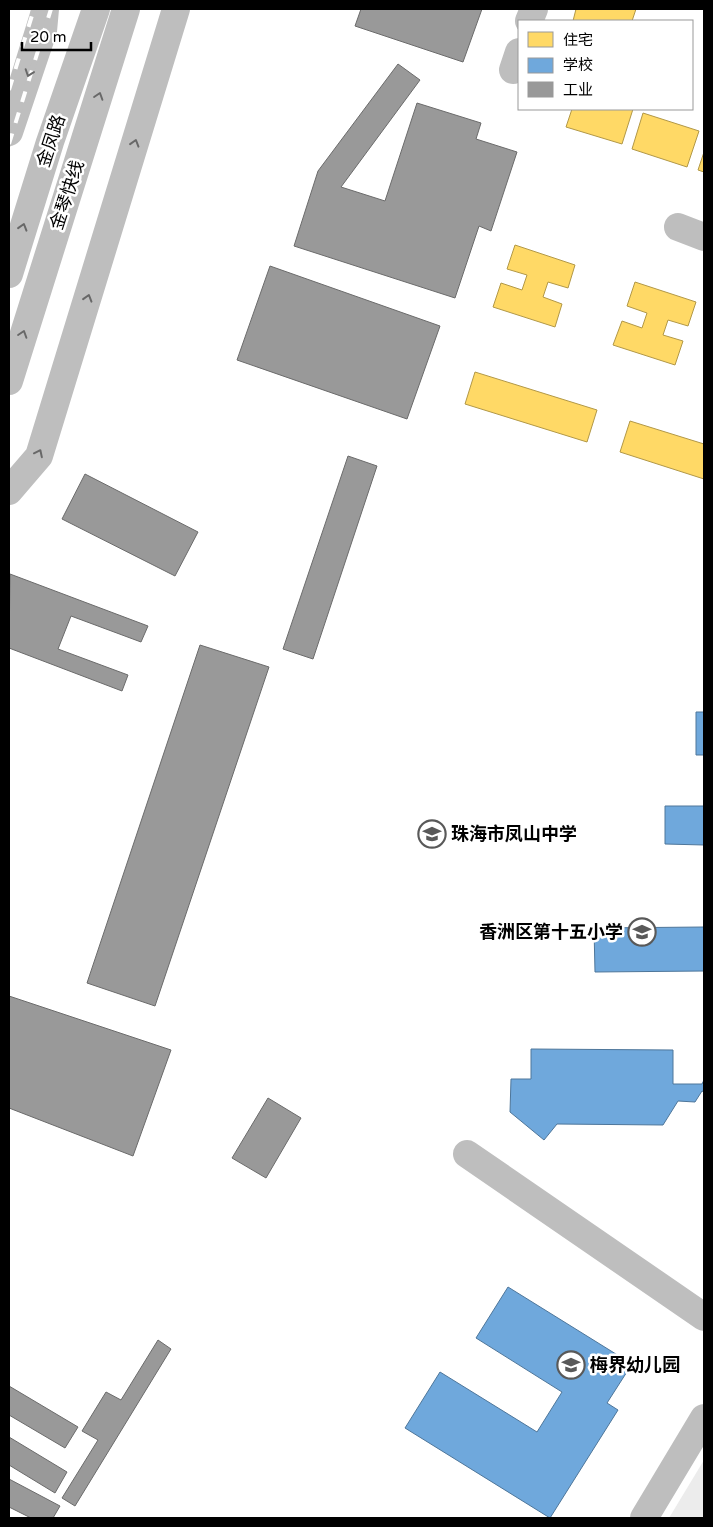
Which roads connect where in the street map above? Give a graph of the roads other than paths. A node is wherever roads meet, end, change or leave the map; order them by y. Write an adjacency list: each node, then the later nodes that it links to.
1 (45, 9): 5 (main road, one-way to 5)
2 (96, 9): 8 (main road, 金凤路, one-way to 2)
3 (126, 9): 9 (main road, 金琴快线, one-way to 3)
4 (176, 9): 10 (main road, one-way to 4)
5 (9, 132)
6 (678, 228): 7 (main road)
7 (704, 237)
8 (9, 274)
9 (9, 381)
10 (9, 491)
11 (467, 1154): 12 (main road)
12 (704, 1317)
13 (704, 1418): 14 (main road)
14 (644, 1518)

